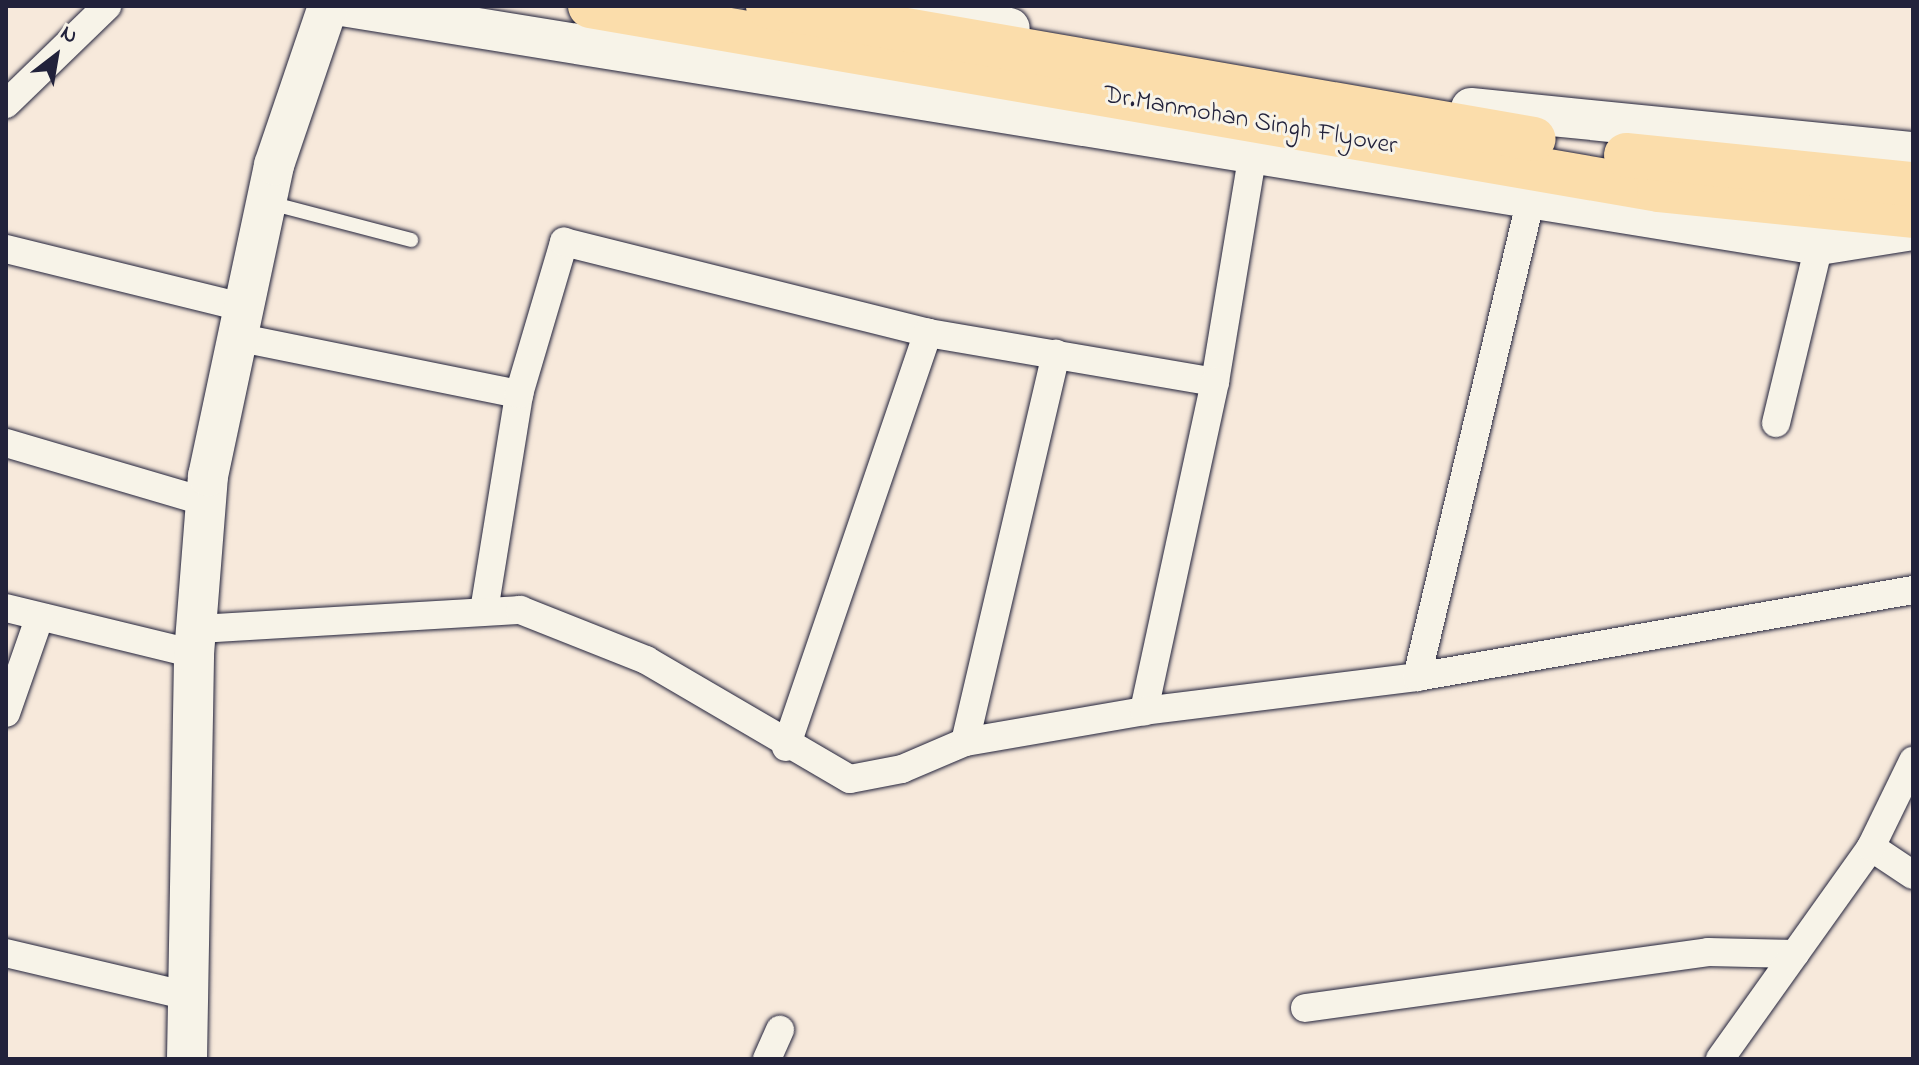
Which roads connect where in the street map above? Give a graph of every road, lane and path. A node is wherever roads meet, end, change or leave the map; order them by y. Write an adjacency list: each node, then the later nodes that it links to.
1 (107, 6): 7 (street)
2 (328, 6): 12 (street)
3 (342, 6): 8 (street)
4 (590, 6): 13 (highway, Dr.Manmohan Singh Flyover)
5 (768, 6): 10 (highway, Dr.Manmohan Singh Flyover)
6 (909, 6): 9 (street)
7 (6, 104)
8 (1253, 152): 11 (street); 21 (street)
9 (1913, 152)
10 (1913, 184)
11 (1531, 198): 16 (street); 31 (street)
12 (266, 202): 15 (lane); 18 (street)
13 (1913, 216)
14 (1913, 230): 16 (street)
15 (411, 240)
16 (1819, 245): 23 (street)
17 (6, 249): 18 (street)
18 (242, 322): 22 (street); 25 (street)
19 (928, 333): 20 (street); 22 (street); 35 (street)
20 (1056, 354): 21 (street); 34 (street)
21 (1215, 382): 32 (street)
22 (519, 394): 28 (street)
23 (1776, 423)
24 (6, 443): 25 (street)
25 (207, 502): 30 (street)
26 (1913, 590): 31 (street)
27 (6, 608): 29 (street)
28 (484, 611): 30 (street); 35 (street)
29 (39, 619): 30 (street); 33 (street)
30 (197, 642): 41 (street)
31 (1417, 677): 32 (street)
32 (1144, 711): 34 (street)
33 (6, 713)
34 (965, 742): 35 (street)
35 (786, 747)
36 (1913, 761): 37 (street)
37 (1871, 847): 38 (street); 40 (street)
38 (1913, 875)
39 (6, 953): 41 (street)
40 (1795, 954): 42 (street); 46 (street)
41 (188, 996): 44 (street)
42 (1305, 1008)
43 (780, 1030): 45 (street)
44 (187, 1059)
45 (767, 1059)
46 (1720, 1059)

